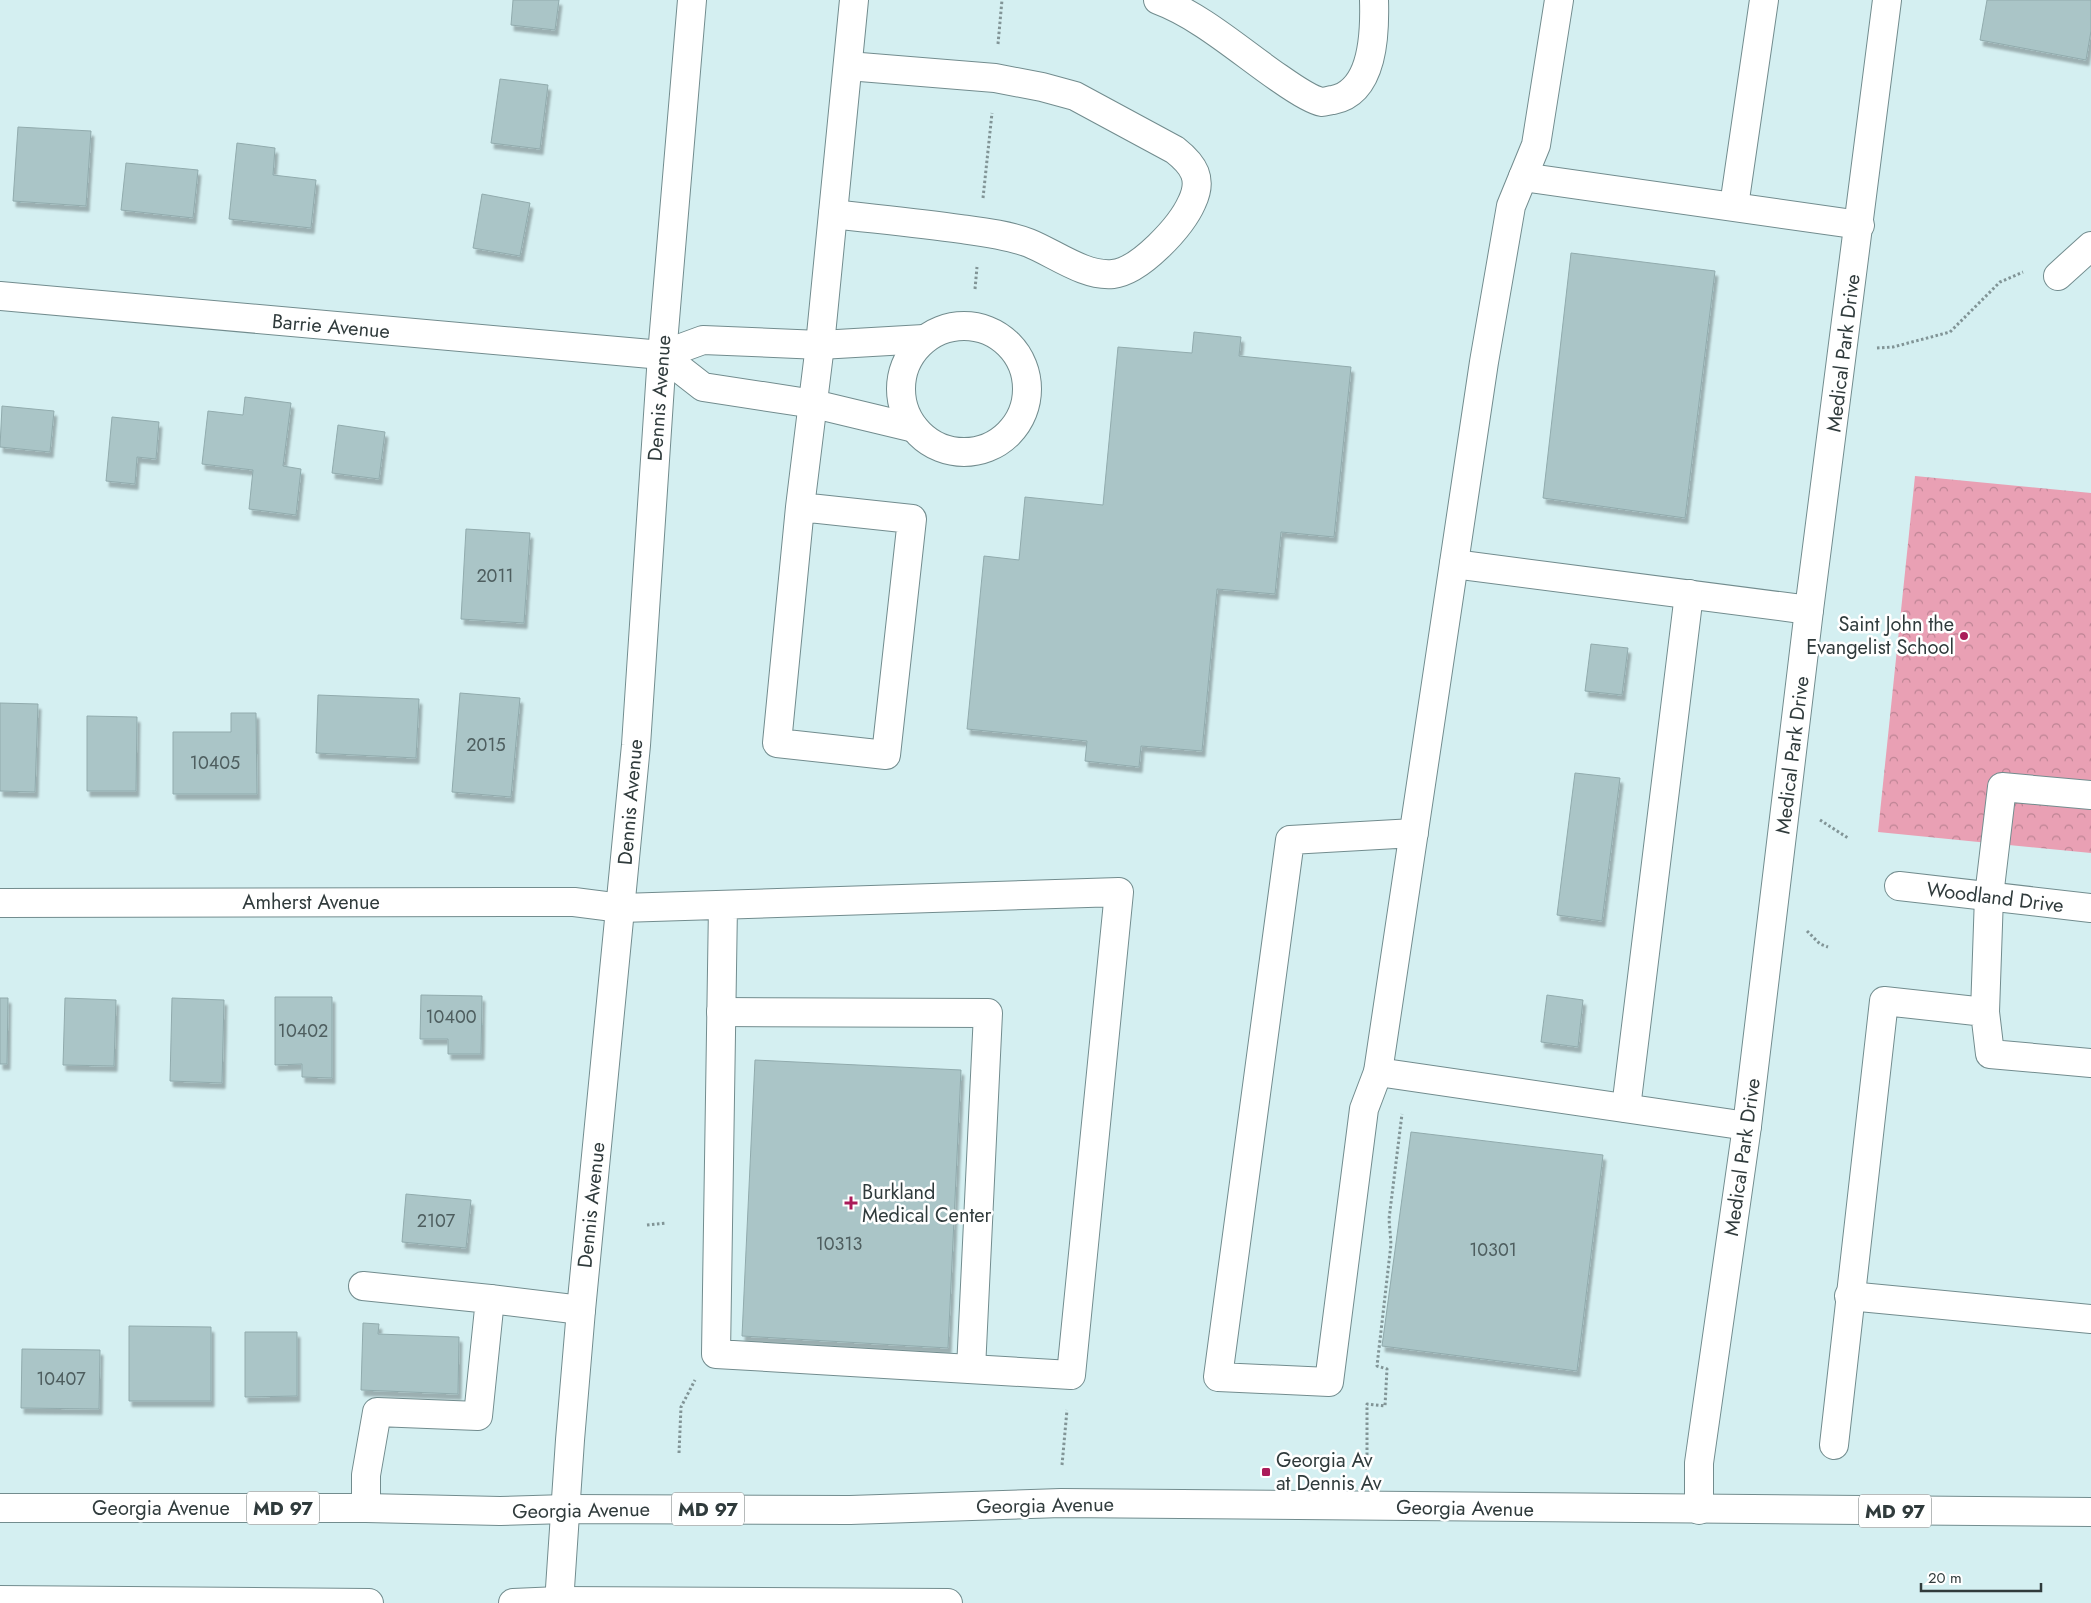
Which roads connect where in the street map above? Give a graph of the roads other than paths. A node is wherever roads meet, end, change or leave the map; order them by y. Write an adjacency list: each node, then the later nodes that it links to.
1 (692, 0): 18 (street, Dennis Avenue)
2 (854, 0): 8 (street)
3 (1158, 0): 4 (street)
4 (1374, 0)
5 (1559, 0): 9 (street)
6 (1764, 0): 10 (street)
7 (1887, 0): 12 (street, Medical Park Drive)
8 (848, 66): 11 (street); 11 (street)
9 (1523, 177): 10 (street); 22 (street)
10 (1734, 206): 12 (street)
11 (833, 214): 17 (street)
12 (1860, 224): 24 (street, Medical Park Drive)
13 (2091, 246): 14 (street)
14 (2058, 276)
15 (0, 296): 18 (street, Barrie Avenue)
16 (924, 339): 17 (street); 20 (street); 20 (street)
17 (820, 346): 18 (street); 19 (street)
18 (662, 356): 19 (street); 31 (street, Dennis Avenue)
19 (814, 404): 20 (street); 21 (street)
20 (914, 428)
21 (800, 507): 21 (street)
22 (1454, 564): 23 (street); 26 (street)
23 (1689, 594): 24 (street); 37 (street)
24 (1809, 610): 38 (street, Medical Park Drive)
25 (2091, 795): 28 (street)
26 (1414, 833): 36 (street); 36 (street)
27 (1899, 886): 28 (street, Woodland Drive)
28 (1989, 896): 32 (street, Woodland Drive); 34 (street)
29 (0, 903): 31 (street, Amherst Avenue)
30 (723, 905): 31 (street, Amherst Avenue); 33 (street); 44 (street, Amherst Avenue)
31 (621, 908): 42 (street, Dennis Avenue)
32 (2091, 908)
33 (721, 1012): 44 (street); 44 (street)
34 (1985, 1012): 35 (street); 40 (street)
35 (2091, 1063)
36 (1378, 1072): 37 (street)
37 (1626, 1108): 38 (street)
38 (1747, 1126): 49 (street, Medical Park Drive)
39 (363, 1286): 41 (street)
40 (1849, 1296): 43 (street); 45 (street)
41 (490, 1300): 42 (street); 47 (street)
42 (581, 1310): 48 (street, Dennis Avenue)
43 (2091, 1319)
44 (971, 1369)
45 (1834, 1445)
46 (0, 1508): 47 (street, Georgia Avenue / MD 97)
47 (366, 1508): 48 (street, Georgia Avenue / MD 97)
48 (566, 1509): 49 (street, Georgia Avenue / MD 97); 52 (street, Dennis Avenue)
49 (1699, 1510): 50 (street, Georgia Avenue / MD 97)
50 (2091, 1512)
51 (0, 1600): 53 (street)
52 (559, 1602): 54 (street); 55 (street)
53 (369, 1603)
54 (513, 1603)
55 (948, 1603)

